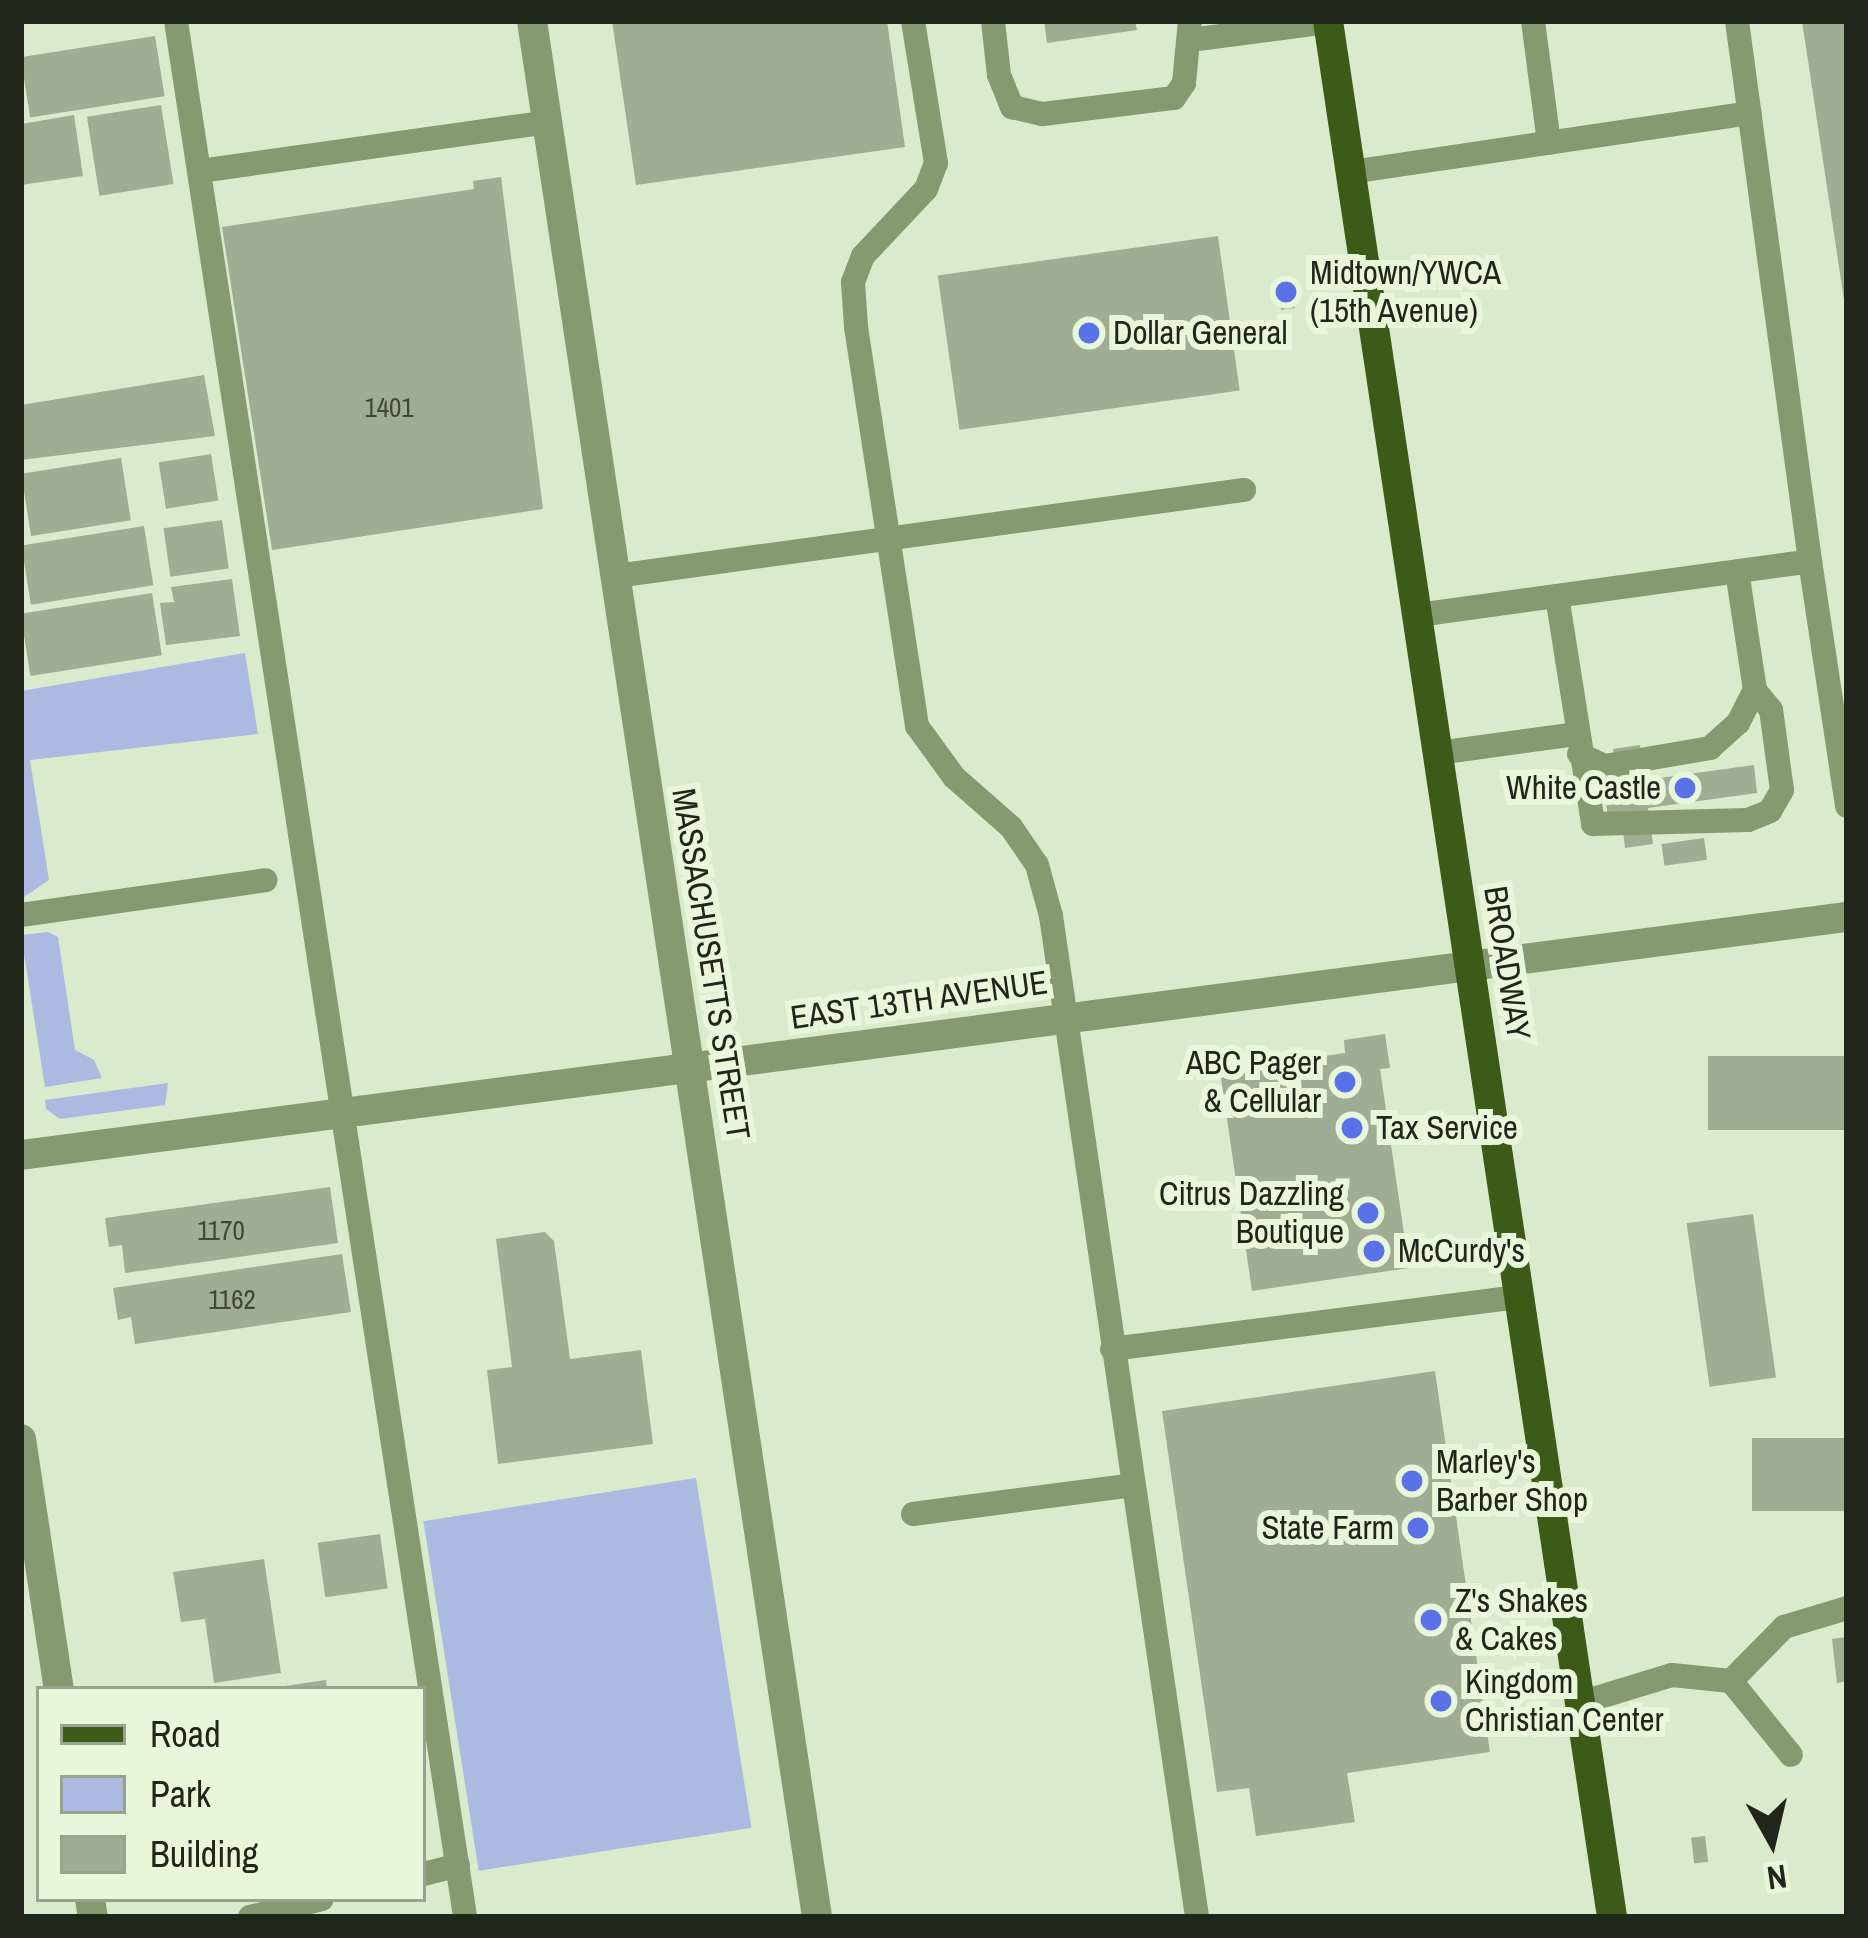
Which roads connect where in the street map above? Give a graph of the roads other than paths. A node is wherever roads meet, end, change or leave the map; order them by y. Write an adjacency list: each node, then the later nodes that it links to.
1 (176, 21): 12 (lane)
2 (532, 21): 10 (street, MASSACHUSETTS STREET)
3 (914, 21): 15 (lane)
4 (993, 21): 8 (lane)
5 (1533, 21): 11 (lane)
6 (1737, 21): 9 (lane)
7 (1328, 22): 8 (lane); 13 (main road, BROADWAY)
8 (1190, 31)
9 (1750, 113): 11 (lane); 16 (lane)
10 (548, 122): 12 (lane); 18 (street, MASSACHUSETTS STREET)
11 (1549, 142): 13 (lane)
12 (200, 171): 31 (lane)
13 (1351, 172): 20 (main road, BROADWAY)
14 (1244, 490): 15 (lane)
15 (889, 538): 18 (lane); 29 (lane)
16 (1810, 561): 17 (lane); 24 (lane)
17 (1737, 571): 19 (lane); 21 (lane)
18 (616, 576): 30 (street, MASSACHUSETTS STREET)
19 (1557, 596): 20 (lane); 22 (lane)
20 (1418, 615): 23 (main road, BROADWAY)
21 (1755, 690): 22 (lane); 22 (lane)
22 (1577, 744): 23 (lane)
23 (1438, 753): 28 (main road, BROADWAY)
24 (1847, 806)
25 (266, 880): 26 (lane)
26 (21, 915)
27 (1847, 917): 28 (street, EAST 13TH AVENUE)
28 (1470, 964): 29 (street, EAST 13TH AVENUE); 33 (main road, BROADWAY)
29 (1063, 1017): 30 (street, EAST 13TH AVENUE); 34 (lane)
30 (690, 1067): 31 (street, EAST 13TH AVENUE); 48 (street, MASSACHUSETTS STREET)
31 (348, 1112): 32 (street, EAST 13TH AVENUE); 43 (lane)
32 (21, 1155)
33 (1520, 1297): 34 (lane); 41 (main road, BROADWAY)
34 (1112, 1349): 36 (lane)
35 (21, 1439): 40 (street)
36 (1132, 1485): 37 (lane); 49 (lane)
37 (913, 1514)
38 (1847, 1608): 39 (lane)
39 (1731, 1682): 41 (lane); 42 (lane)
40 (58, 1686)
41 (1580, 1702): 50 (main road, BROADWAY)
42 (1791, 1756)
43 (458, 1865): 44 (lane); 47 (lane)
44 (426, 1873)
45 (310, 1902): 46 (lane)
46 (250, 1917)
47 (465, 1917)
48 (818, 1917)
49 (1197, 1917)
50 (1612, 1917)

